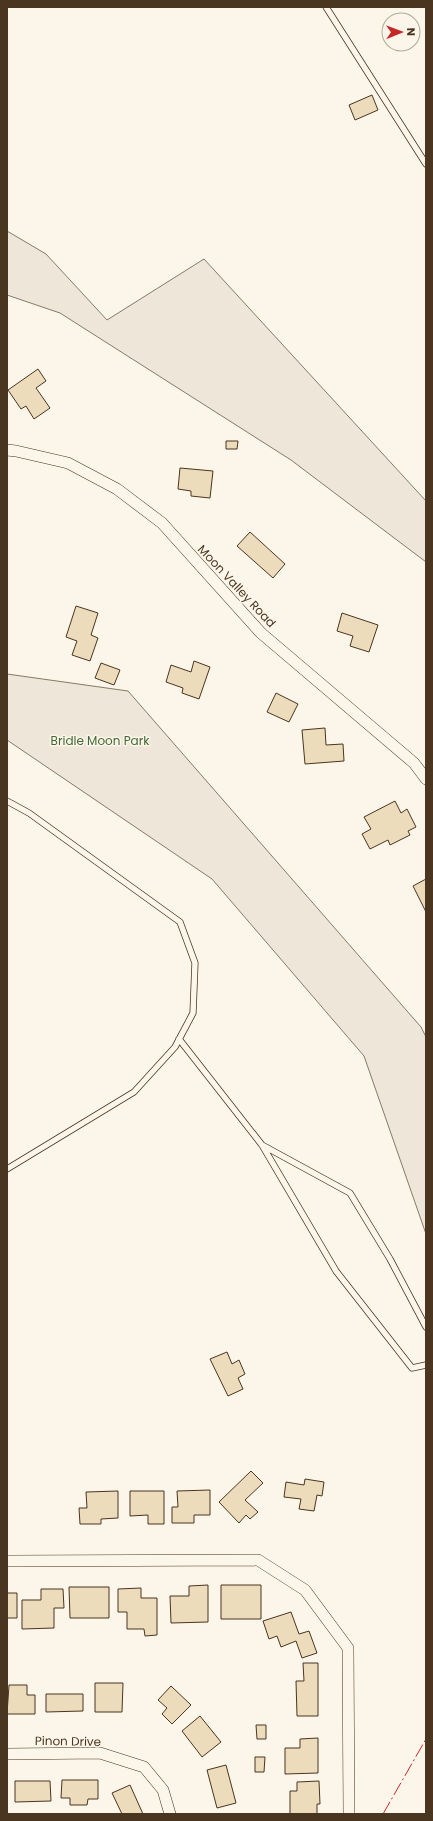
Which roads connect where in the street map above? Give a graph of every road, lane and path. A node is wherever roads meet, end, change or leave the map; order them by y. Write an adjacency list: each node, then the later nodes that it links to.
1 (326, 7): 2 (lane)
2 (426, 164)
3 (7, 450): 4 (street, Moon Valley Road)
4 (426, 779)
5 (7, 801): 6 (lane)
6 (179, 1039): 7 (lane); 8 (lane)
7 (262, 1145): 9 (lane); 10 (lane)
8 (7, 1169)
9 (426, 1327)
10 (426, 1365)
11 (7, 1561): 14 (street)
12 (7, 1754): 13 (street, Pinon Drive)
13 (170, 1814)
14 (349, 1814)

